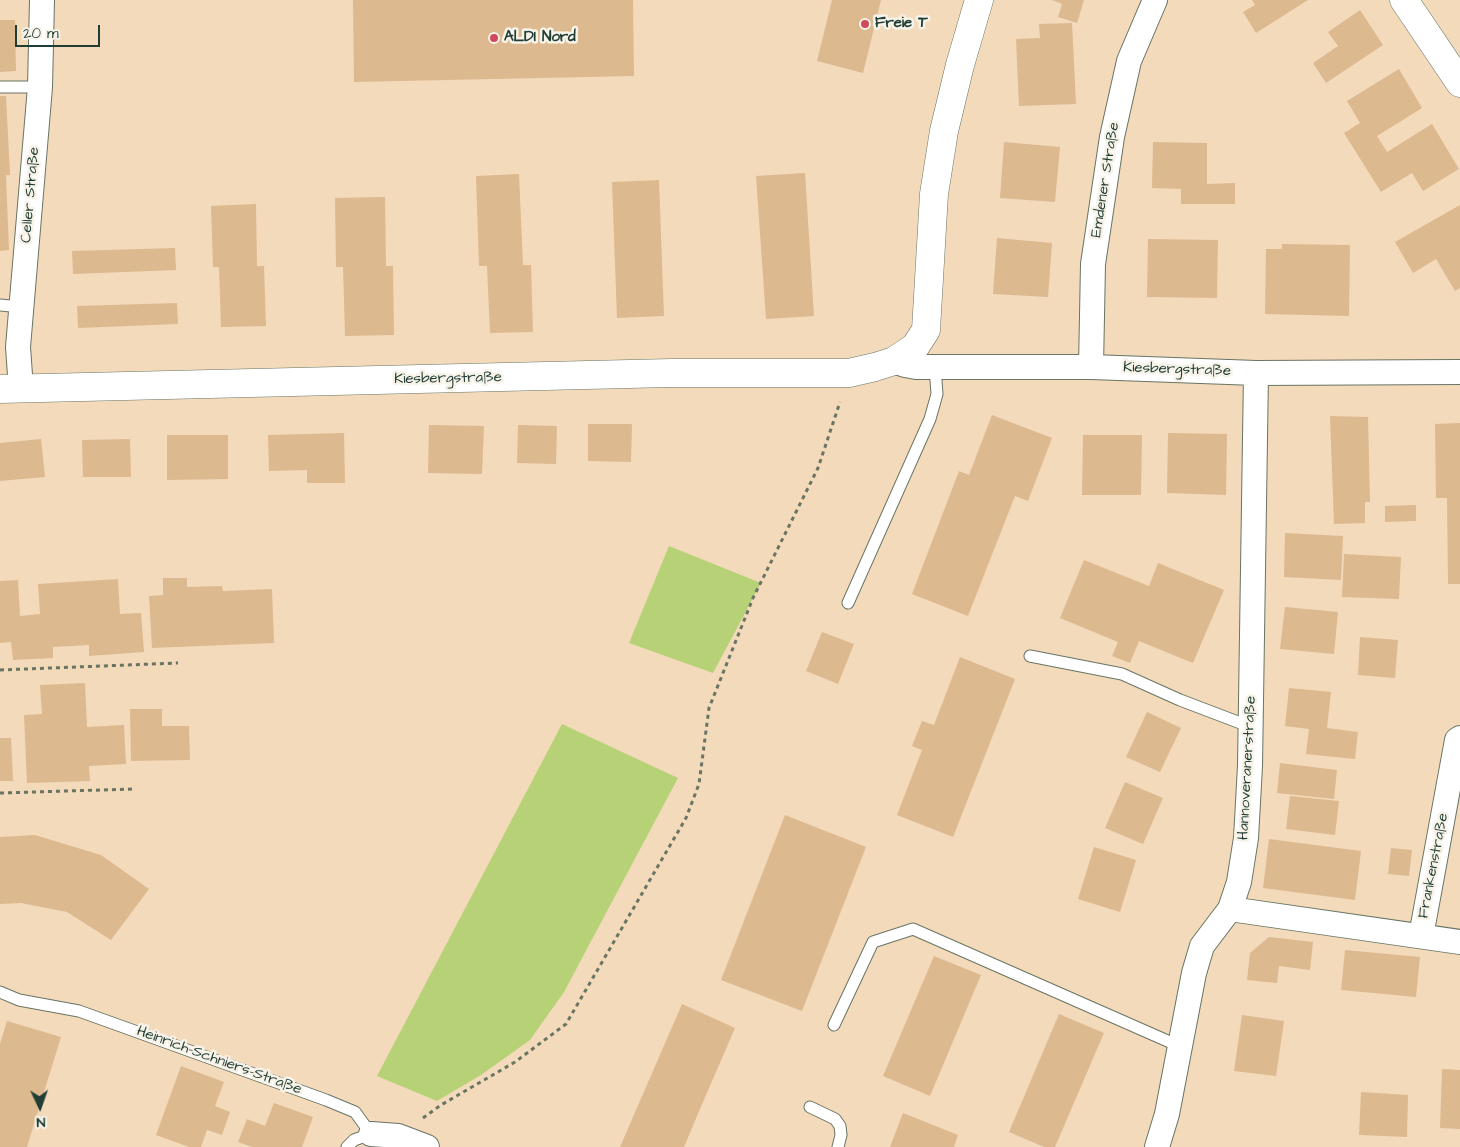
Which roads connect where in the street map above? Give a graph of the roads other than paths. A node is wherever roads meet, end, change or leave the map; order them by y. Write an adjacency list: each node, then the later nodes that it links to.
1 (42, 0): 7 (street, Celler Straße)
2 (979, 0): 9 (street, Kiesbergstraße)
3 (1155, 0): 10 (street, Emdener Straße)
4 (1404, 0): 5 (street)
5 (1460, 83)
6 (0, 87): 7 (lane)
7 (40, 87): 8 (street, Celler Straße)
8 (11, 306): 14 (street, Celler Straße)
9 (894, 361): 11 (street, Kiesbergstraße); 14 (street, Kiesbergstraße)
10 (1091, 366): 11 (street, Kiesbergstraße); 13 (street, Kiesbergstraße)
11 (935, 367): 15 (lane)
12 (1460, 372): 13 (street, Kiesbergstraße)
13 (1256, 373): 17 (street, Hannoveranerstraße)
14 (11, 389)
15 (848, 603)
16 (1030, 656): 17 (lane)
17 (1250, 727): 19 (street, Hannoveranerstraße)
18 (1460, 738): 20 (street, Frankenstraße)
19 (1230, 909): 20 (street, Frankenstraße); 24 (street, Hannoveranerstraße)
20 (1420, 936): 21 (street, Frankenstraße)
21 (1460, 942)
22 (0, 992): 26 (lane, Heinrich-Schniers-Straße)
23 (834, 1025): 24 (lane)
24 (1179, 1046): 30 (street, Hannoveranerstraße)
25 (810, 1107): 29 (lane)
26 (371, 1134): 27 (lane); 28 (street)
27 (348, 1147)
28 (427, 1147)
29 (838, 1147)
30 (1157, 1147)

